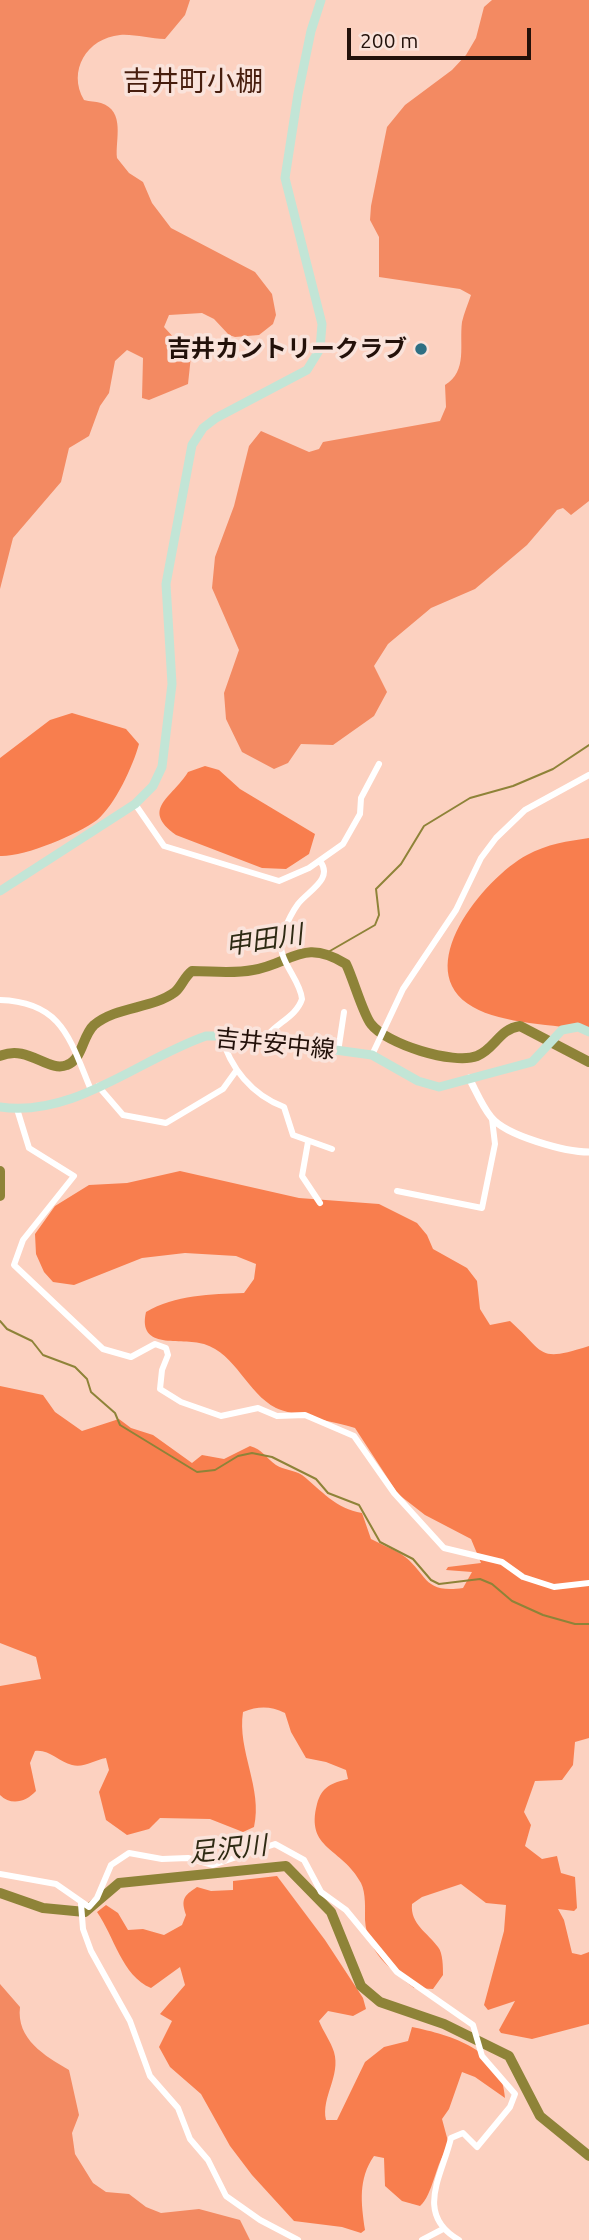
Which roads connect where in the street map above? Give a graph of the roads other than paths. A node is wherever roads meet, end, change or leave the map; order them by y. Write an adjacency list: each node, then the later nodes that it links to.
1 (321, 0): 4 (main road)
2 (379, 764): 5 (street)
3 (589, 775): 12 (street)
4 (135, 804): 5 (street); 6 (main road)
5 (320, 860): 11 (street)
6 (0, 891)
7 (0, 1000): 16 (street)
8 (344, 1012): 13 (street)
9 (589, 1032): 15 (main road, 吉井安中線)
10 (221, 1035): 11 (main road, 吉井安中線); 14 (street); 16 (main road, 吉井安中線)
11 (263, 1041): 13 (main road, 吉井安中線)
12 (374, 1051): 13 (main road, 吉井安中線); 15 (main road, 吉井安中線)
13 (338, 1052)
14 (236, 1071): 16 (street); 20 (street)
15 (469, 1078): 19 (street)
16 (94, 1088): 18 (main road, 吉井安中線)
17 (0, 1107): 18 (main road, 吉井安中線)
18 (17, 1110): 25 (street)
19 (492, 1118): 22 (street); 23 (street)
20 (309, 1142): 21 (street); 24 (street)
21 (332, 1149)
22 (589, 1152)
23 (397, 1191)
24 (320, 1203)
25 (589, 1583)
26 (0, 1874): 27 (street)
27 (81, 1904): 28 (street); 29 (street)
28 (443, 2229): 30 (street); 31 (street)
29 (298, 2240)
30 (422, 2240)
31 (459, 2240)

